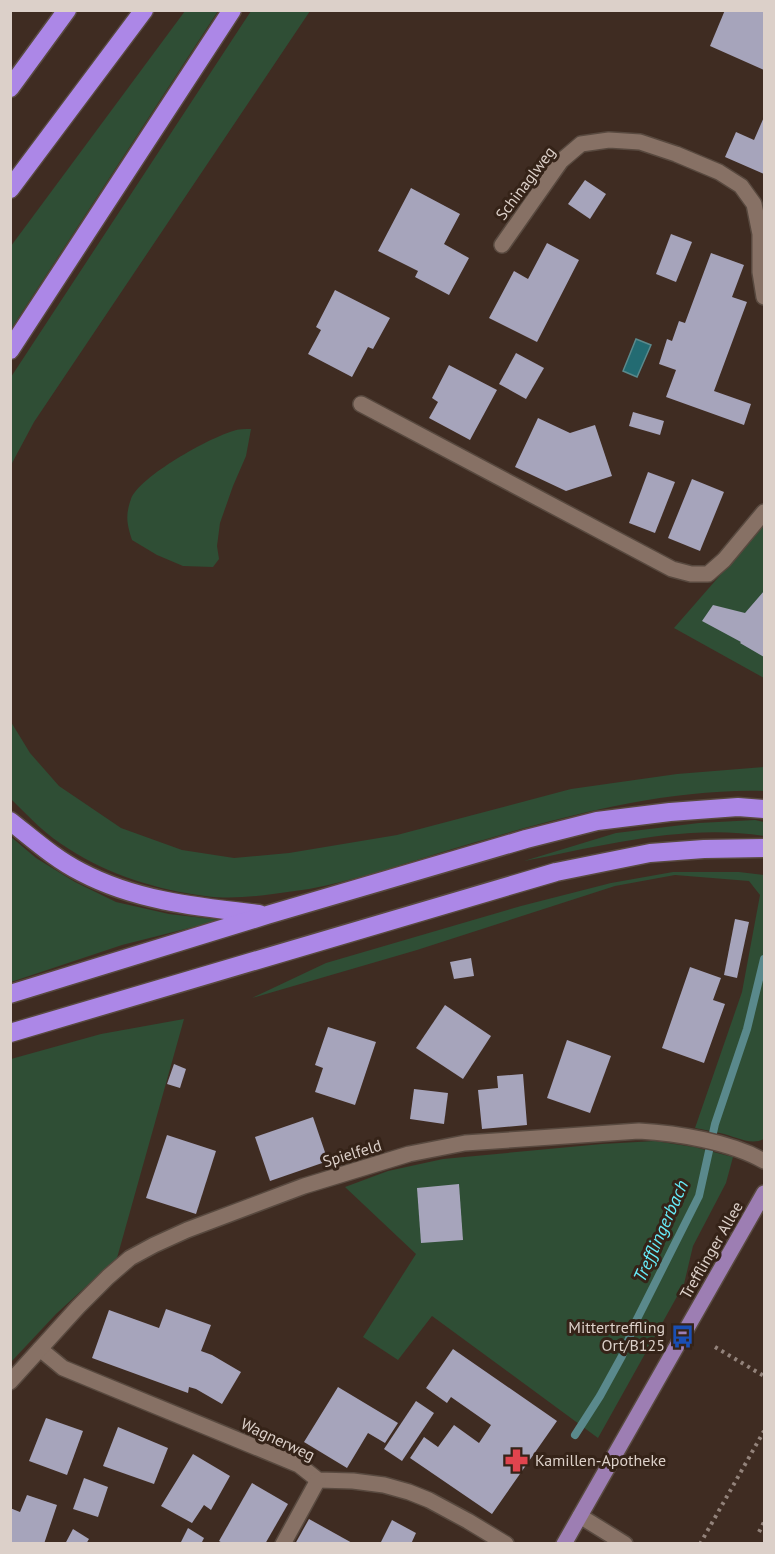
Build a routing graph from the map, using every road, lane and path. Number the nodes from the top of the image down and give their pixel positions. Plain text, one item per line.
1 (68, 10) edge
2 (144, 10) edge
3 (232, 10) edge
4 (10, 88) edge
5 (10, 189) edge
6 (502, 245) dead end
7 (765, 297) edge
8 (10, 350) edge
9 (361, 404) dead end
10 (765, 512) edge
11 (765, 809) edge
12 (10, 821) edge
13 (765, 848) edge
14 (722, 849) junction
15 (765, 860) edge
16 (267, 915) junction
17 (10, 994) edge
18 (10, 1034) edge
19 (765, 1161) edge
20 (765, 1193) edge
21 (715, 1347) dead end
22 (40, 1348) junction
23 (765, 1376) edge
24 (10, 1382) edge
25 (765, 1431) edge
26 (318, 1479) junction
27 (580, 1516) junction
28 (765, 1522) edge
29 (759, 1532) dead end
30 (283, 1544) edge
31 (506, 1544) edge
32 (564, 1544) edge
33 (625, 1544) edge
34 (700, 1544) edge

1 - 4 highway
2 - 5 highway
3 - 8 highway
6 - 7 street, Schinaglweg
9 - 10 street
11 - 16 highway
12 - 16 highway
13 - 14 highway
14 - 15 highway
14 - 18 highway
16 - 17 highway
19 - 22 street, Spielfeld
20 - 27 main road, Trefflinger Allee
21 - 23 path
22 - 24 street, Spielfeld
22 - 26 street, Wagnerweg
25 - 34 path
26 - 30 street
26 - 31 street, Wagnerweg
27 - 32 main road, Trefflinger Allee
27 - 33 street
28 - 29 path

